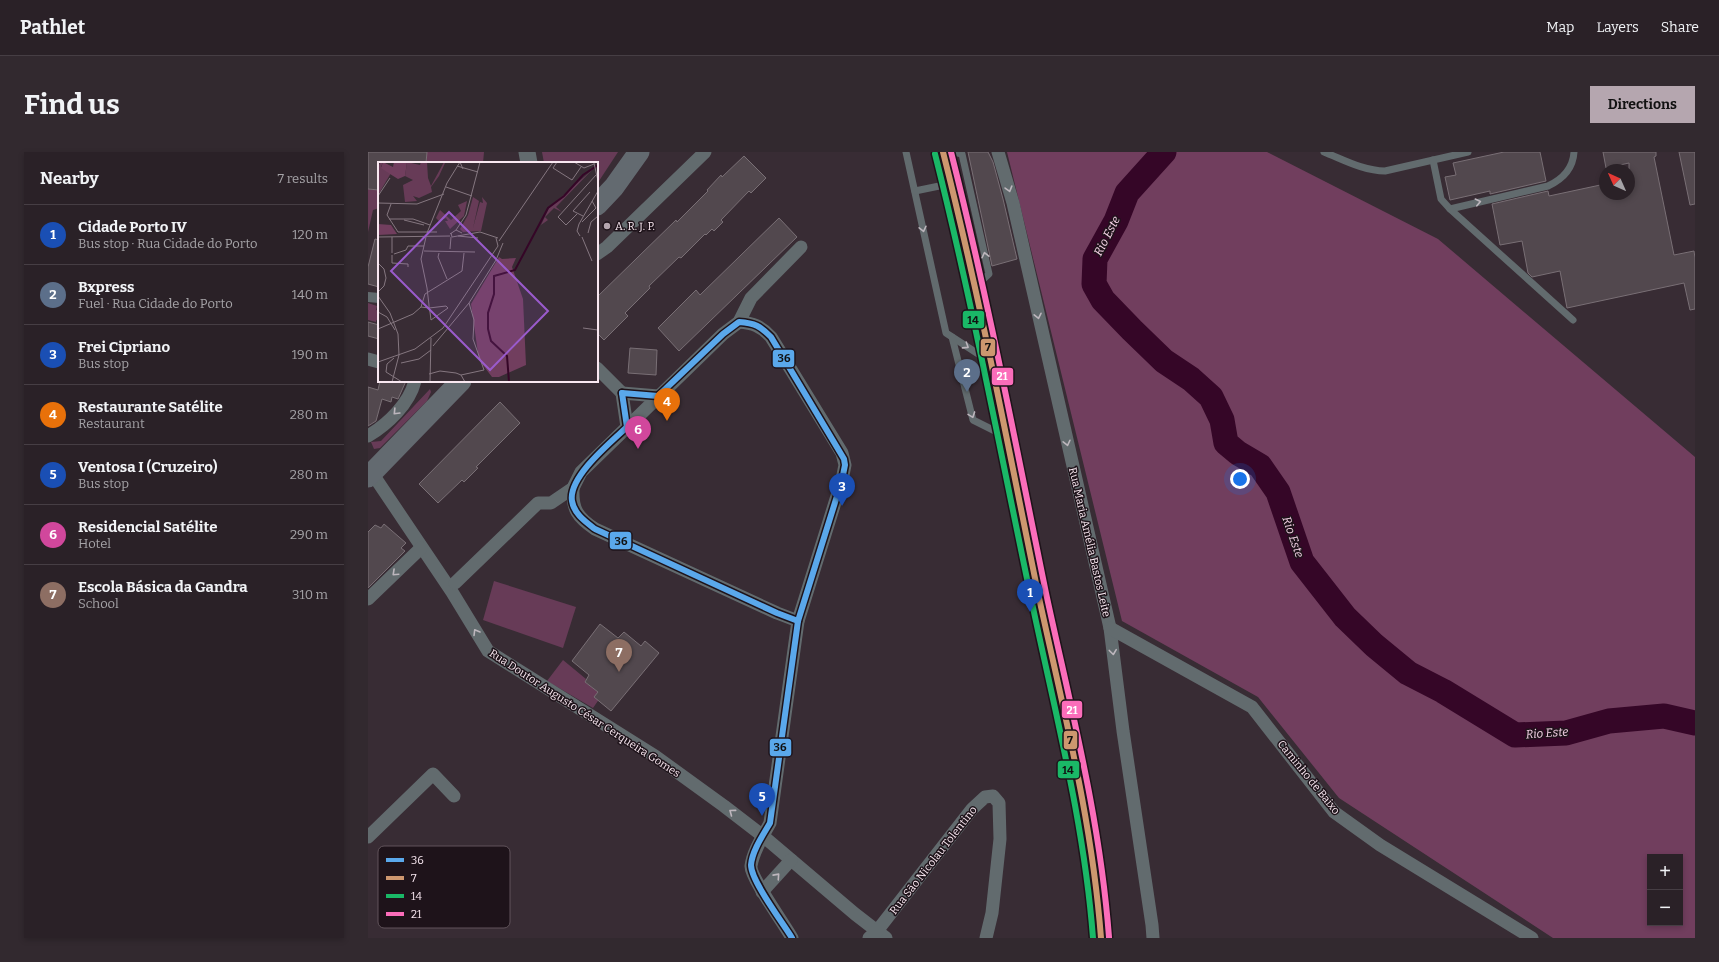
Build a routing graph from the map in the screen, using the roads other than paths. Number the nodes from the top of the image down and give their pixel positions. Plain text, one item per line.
1 (527, 152) edge
2 (639, 152) edge
3 (705, 152) edge
4 (906, 152) edge
5 (943, 152) edge
6 (954, 152) edge
7 (998, 152) edge
8 (1324, 152) edge
9 (1468, 152) edge
10 (1574, 152) edge
11 (1433, 160) junction
12 (529, 162) edge
13 (951, 183) junction
14 (915, 191) junction
15 (598, 204) edge
16 (1450, 208) junction
17 (801, 247) dead end
18 (598, 253) edge
19 (974, 288) junction
20 (368, 297) edge
21 (378, 298) edge
22 (1573, 320) dead end
23 (739, 322) junction
24 (952, 337) junction
25 (368, 359) edge
26 (378, 362) edge
27 (991, 362) junction
28 (598, 370) edge
29 (415, 382) edge
30 (461, 382) edge
31 (622, 393) junction
32 (658, 396) junction
33 (627, 427) junction
34 (368, 436) edge
35 (1007, 437) junction
36 (370, 475) edge
37 (573, 488) junction
38 (421, 548) junction
39 (455, 583) dead end
40 (368, 599) edge
41 (798, 621) junction
42 (1110, 628) junction
43 (454, 796) dead end
44 (763, 836) junction
45 (368, 837) edge
46 (791, 860) junction
47 (762, 892) junction
48 (878, 936) edge
49 (792, 938) edge
50 (986, 938) edge
51 (1101, 938) edge
52 (1152, 938) edge
53 (1532, 938) edge

1 - 12 street
2 - 15 main road
3 - 18 street
4 - 14 lane
5 - 13 main road
19 -> 6 lane
7 -> 42 street, Rua Maria Amélia Bastos Leite
8 - 11 lane
9 - 11 lane
16 -> 10 lane
11 - 16 lane
13 - 14 lane
13 - 19 main road
14 -> 24 lane
16 - 22 lane
17 - 23 street
19 - 27 main road
20 - 21 street
23 - 32 street
23 - 41 street
24 -> 27 lane
24 -> 35 lane
25 - 26 street
27 - 35 main road
28 - 31 street
29 -> 34 street
30 - 36 main road
31 - 32 street
31 - 33 street
32 - 33 street
33 - 37 street
35 - 51 main road
36 - 38 street, Rua Doutor Augusto César Cerqueira Gomes
37 - 39 street
37 - 41 street
38 -> 40 street
44 -> 38 street, Rua Doutor Augusto César Cerqueira Gomes
41 - 44 street
42 -> 52 street, Rua Maria Amélia Bastos Leite
42 - 53 street, Caminho de Baixo
43 - 45 street
44 - 46 street, Rua Doutor Augusto César Cerqueira Gomes
44 - 47 street
47 -> 46 street
46 - 48 street, Rua Doutor Augusto César Cerqueira Gomes
47 - 49 street
48 - 50 street, Rua São Nicolau Tolentino

